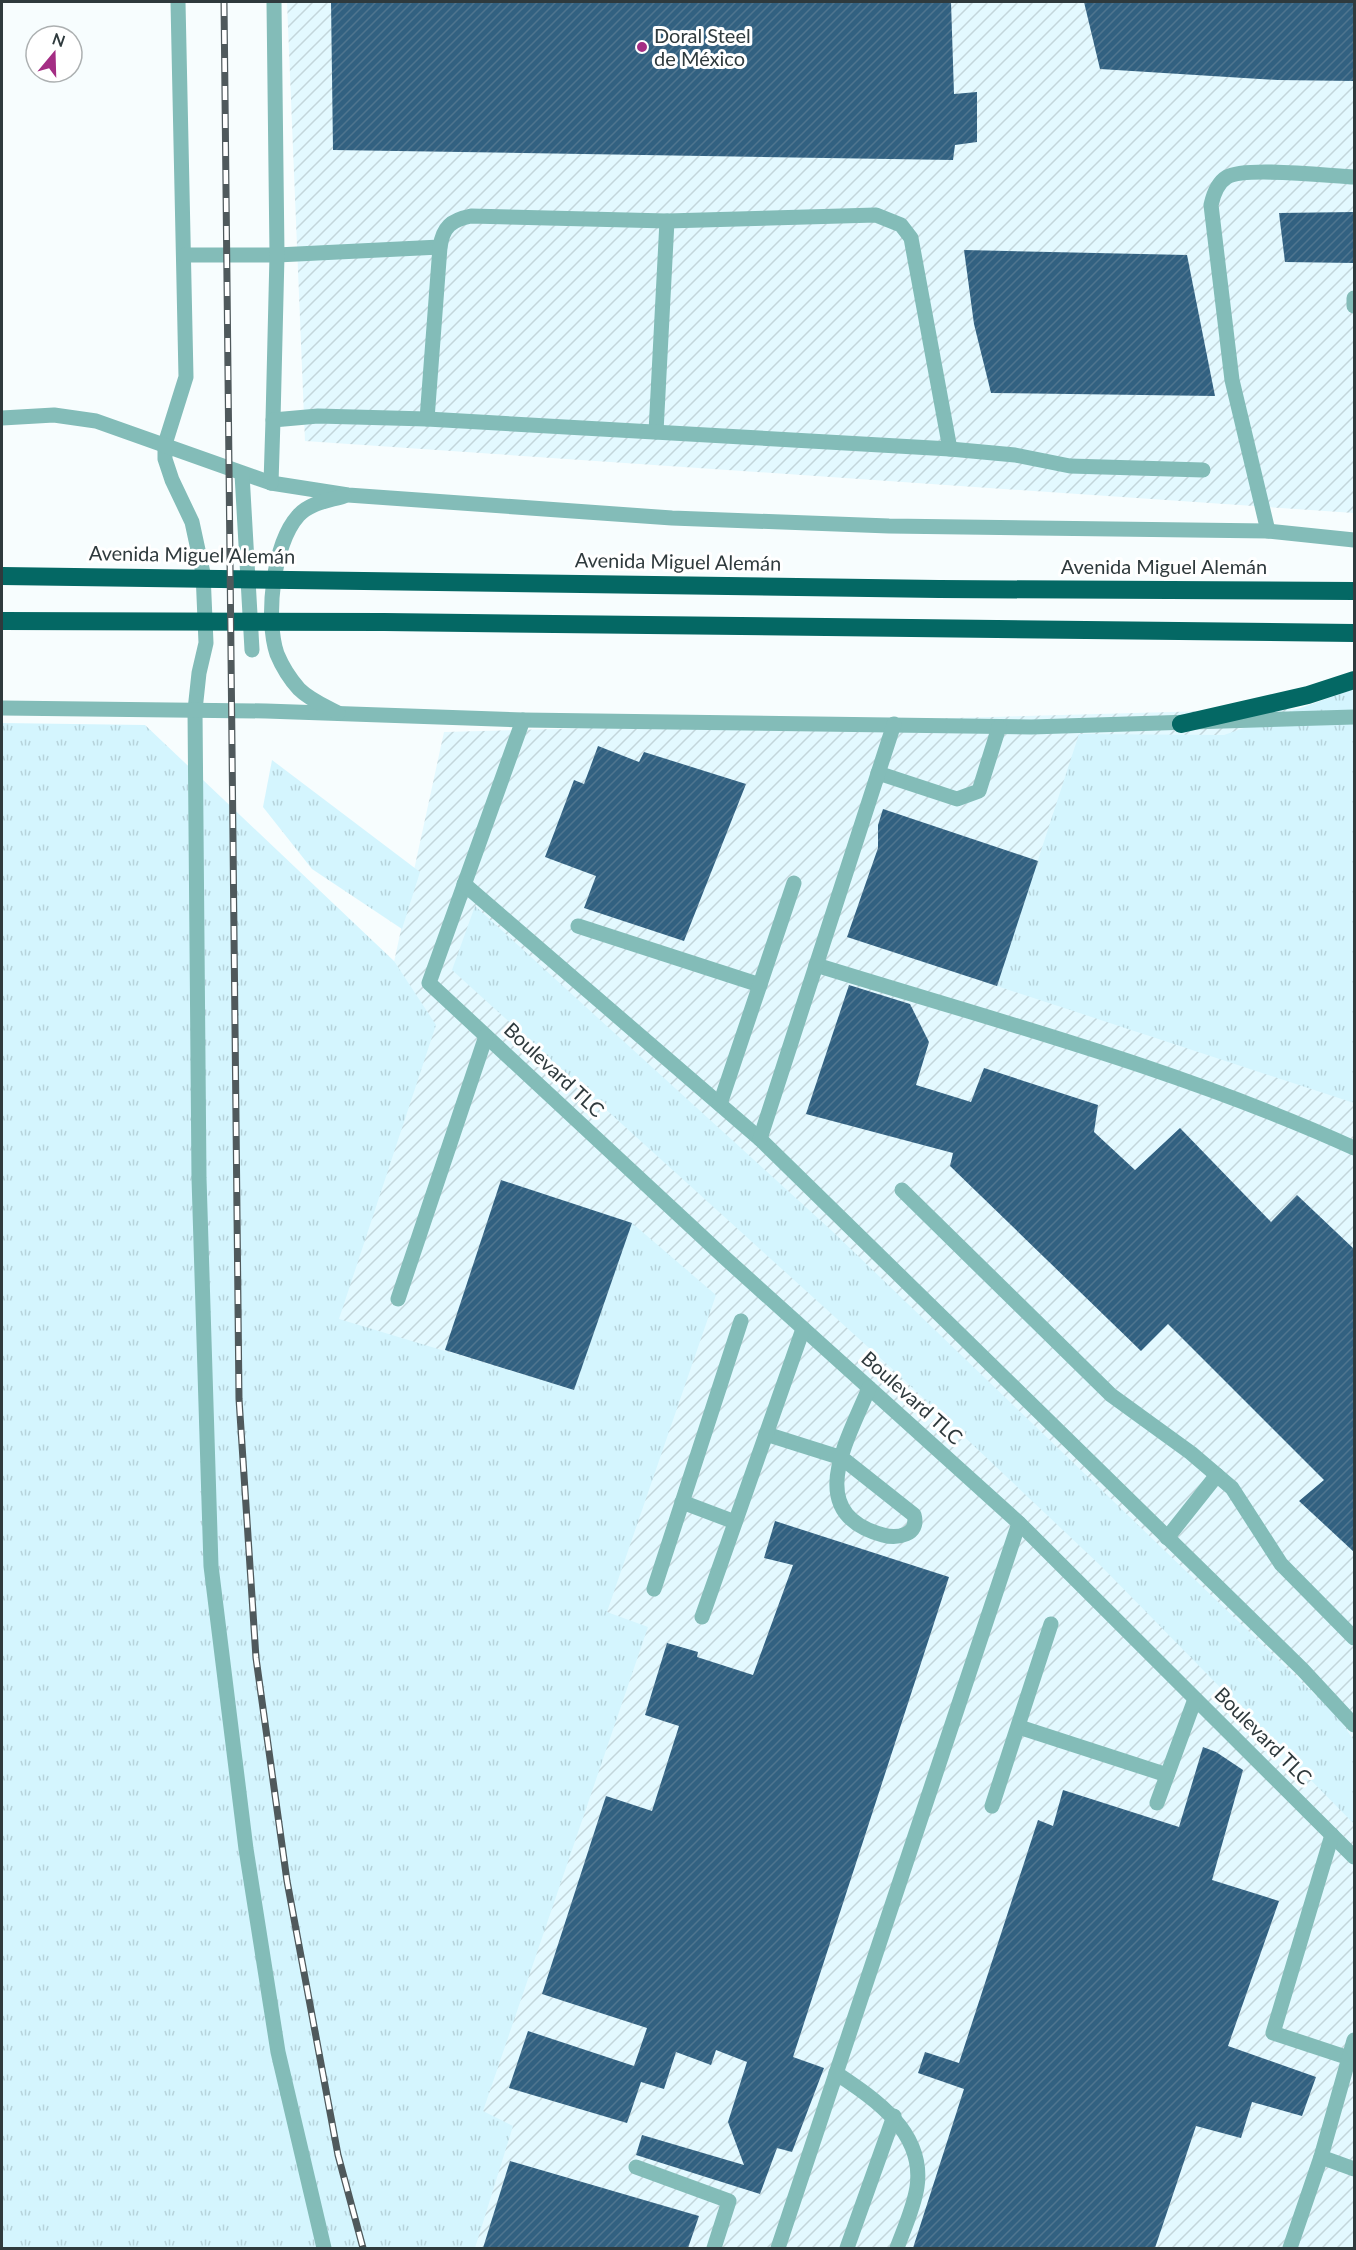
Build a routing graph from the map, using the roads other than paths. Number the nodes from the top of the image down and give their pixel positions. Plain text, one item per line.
1 (178, 2) edge
2 (274, 2) edge
3 (1354, 177) edge
4 (667, 221) junction
5 (440, 247) junction
6 (185, 255) junction
7 (277, 255) junction
8 (1354, 298) edge
9 (1354, 306) edge
10 (2, 418) edge
11 (427, 419) junction
12 (273, 420) junction
13 (656, 432) junction
14 (165, 444) junction
15 (950, 449) junction
16 (1203, 470) dead end
17 (243, 474) junction
18 (271, 483) junction
19 (348, 495) junction
20 (1268, 531) junction
21 (1354, 540) edge
22 (2, 576) edge
23 (1354, 591) edge
24 (2, 621) edge
25 (1354, 633) edge
26 (252, 650) dead end
27 (1354, 680) edge
28 (2, 708) edge
29 (195, 710) junction
30 (344, 716) junction
31 (1354, 717) edge
32 (523, 720) junction
33 (894, 724) junction
34 (1181, 724) junction
35 (999, 727) junction
36 (878, 773) junction
37 (794, 883) dead end
38 (464, 884) junction
39 (578, 926) dead end
40 (816, 965) junction
41 (760, 984) junction
42 (486, 1036) junction
43 (720, 1104) junction
44 (760, 1139) junction
45 (1354, 1148) edge
46 (902, 1190) dead end
47 (398, 1299) dead end
48 (741, 1321) dead end
49 (803, 1329) junction
50 (869, 1388) junction
51 (766, 1434) junction
52 (842, 1458) junction
53 (1217, 1475) junction
54 (682, 1502) junction
55 (735, 1522) junction
56 (1019, 1523) junction
57 (1167, 1538) junction
58 (654, 1588) dead end
59 (702, 1617) dead end
60 (1051, 1624) dead end
61 (1354, 1638) edge
62 (1195, 1699) junction
63 (1354, 1725) edge
64 (1019, 1726) junction
65 (1167, 1776) junction
66 (1157, 1803) dead end
67 (992, 1806) dead end
68 (1332, 1835) junction
69 (1354, 1857) edge
70 (1354, 2040) edge
71 (1349, 2058) junction
72 (836, 2073) junction
73 (894, 2115) junction
74 (1321, 2157) junction
75 (636, 2167) dead end
76 (1354, 2169) edge
77 (324, 2248) edge
78 (714, 2248) edge
79 (778, 2248) edge
80 (847, 2248) edge
81 (897, 2248) edge
82 (1290, 2248) edge

1 - 6 street
2 - 7 street
3 - 20 street
4 - 5 street
4 - 13 street
4 - 15 street
5 - 7 street
5 - 11 street
6 - 7 street
6 - 14 street
7 - 12 street
8 - 9 street
10 - 14 street
11 - 12 street
11 - 13 street
12 - 18 street
13 - 15 street
14 - 17 street
14 - 29 street
15 - 16 street
17 - 18 street
17 - 26 street
18 - 19 street
19 - 20 street
19 - 30 street
20 - 21 street
22 - 23 highway, Avenida Miguel Alemán
24 - 25 highway
27 - 34 highway
28 - 29 street
29 - 30 street
29 - 77 street
30 - 32 street
31 - 34 street
32 - 33 street
32 - 38 street
33 - 35 street
33 - 36 street
34 - 35 street
35 - 36 street
36 - 40 street
37 - 41 street
38 - 42 street, Boulevard TLC
38 - 43 street
39 - 41 street
40 - 44 street
40 - 45 street
41 - 43 street
42 - 47 street
42 - 49 street, Boulevard TLC
43 - 44 street
44 - 57 street
46 - 53 street
48 - 54 street
49 - 50 street, Boulevard TLC
49 - 51 street
50 - 52 street
50 - 56 street, Boulevard TLC
51 - 52 street
51 - 55 street
52 - 52 street
53 - 57 street
53 - 61 street
54 - 55 street
54 - 58 street
55 - 59 street
56 - 62 street, Boulevard TLC
56 - 72 street
57 - 63 street
60 - 64 street
62 - 65 street
62 - 68 street, Boulevard TLC
64 - 65 street
64 - 67 street
65 - 66 street
68 - 69 street, Boulevard TLC
68 - 71 street
70 - 71 street
71 - 74 street
72 - 73 street
72 - 79 street
73 - 80 street
73 - 81 street
74 - 76 street
74 - 82 street
75 - 78 street

